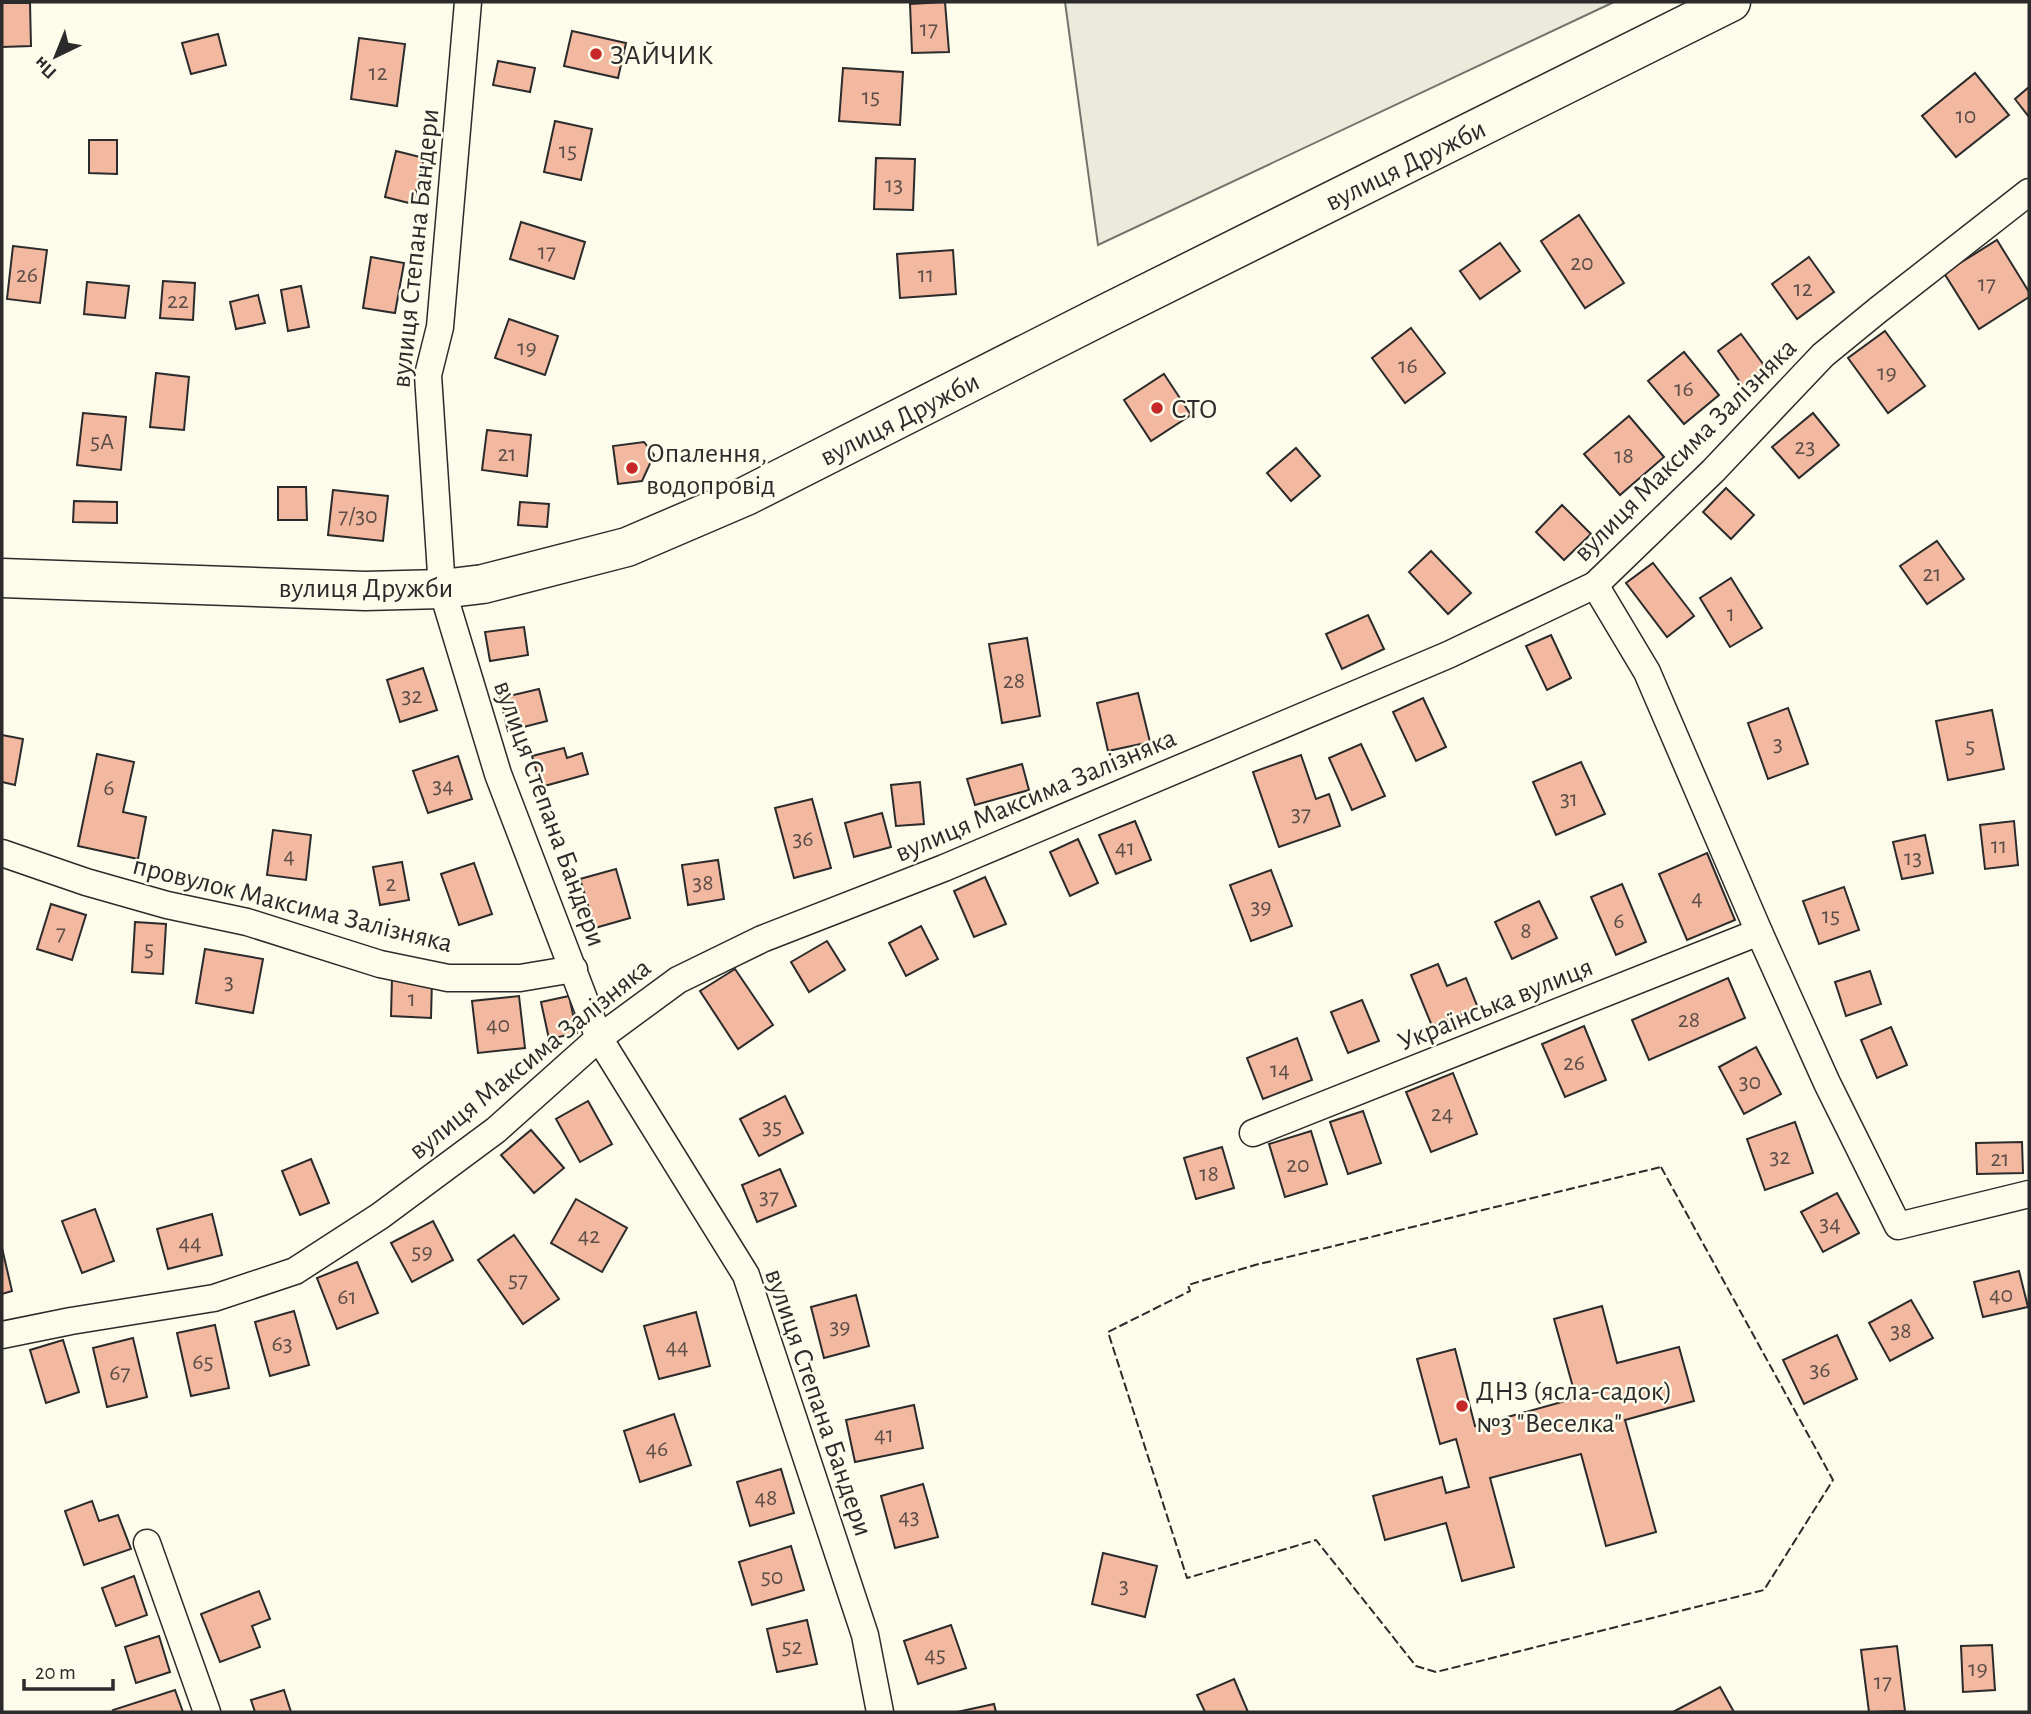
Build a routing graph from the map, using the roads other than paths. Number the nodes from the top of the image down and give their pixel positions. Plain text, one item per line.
1 (468, 2) edge
2 (1731, 2) edge
3 (2029, 192) edge
4 (2, 578) edge
5 (1595, 585) junction
6 (442, 589) junction
7 (2, 853) edge
8 (1759, 932) junction
9 (574, 969) junction
10 (599, 1038) junction
11 (1253, 1133) dead end
12 (2029, 1195) edge
13 (2, 1335) edge
14 (147, 1543) dead end
15 (207, 1712) edge
16 (880, 1712) edge

1 - 6 street, вулиця Степана Бандери
2 - 6 main road, вулиця Дружби
3 - 5 street, вулиця Максима Залізняка
4 - 6 main road, вулиця Дружби
5 - 8 street
5 - 10 street, вулиця Максима Залізняка
6 - 9 street, вулиця Степана Бандери
7 - 9 street, провулок Максима Залізняка
8 - 11 street, Українська вулиця
8 - 12 street
9 - 10 street, вулиця Степана Бандери
10 - 13 street, вулиця Максима Залізняка
10 - 16 street, вулиця Степана Бандери
14 - 15 street

